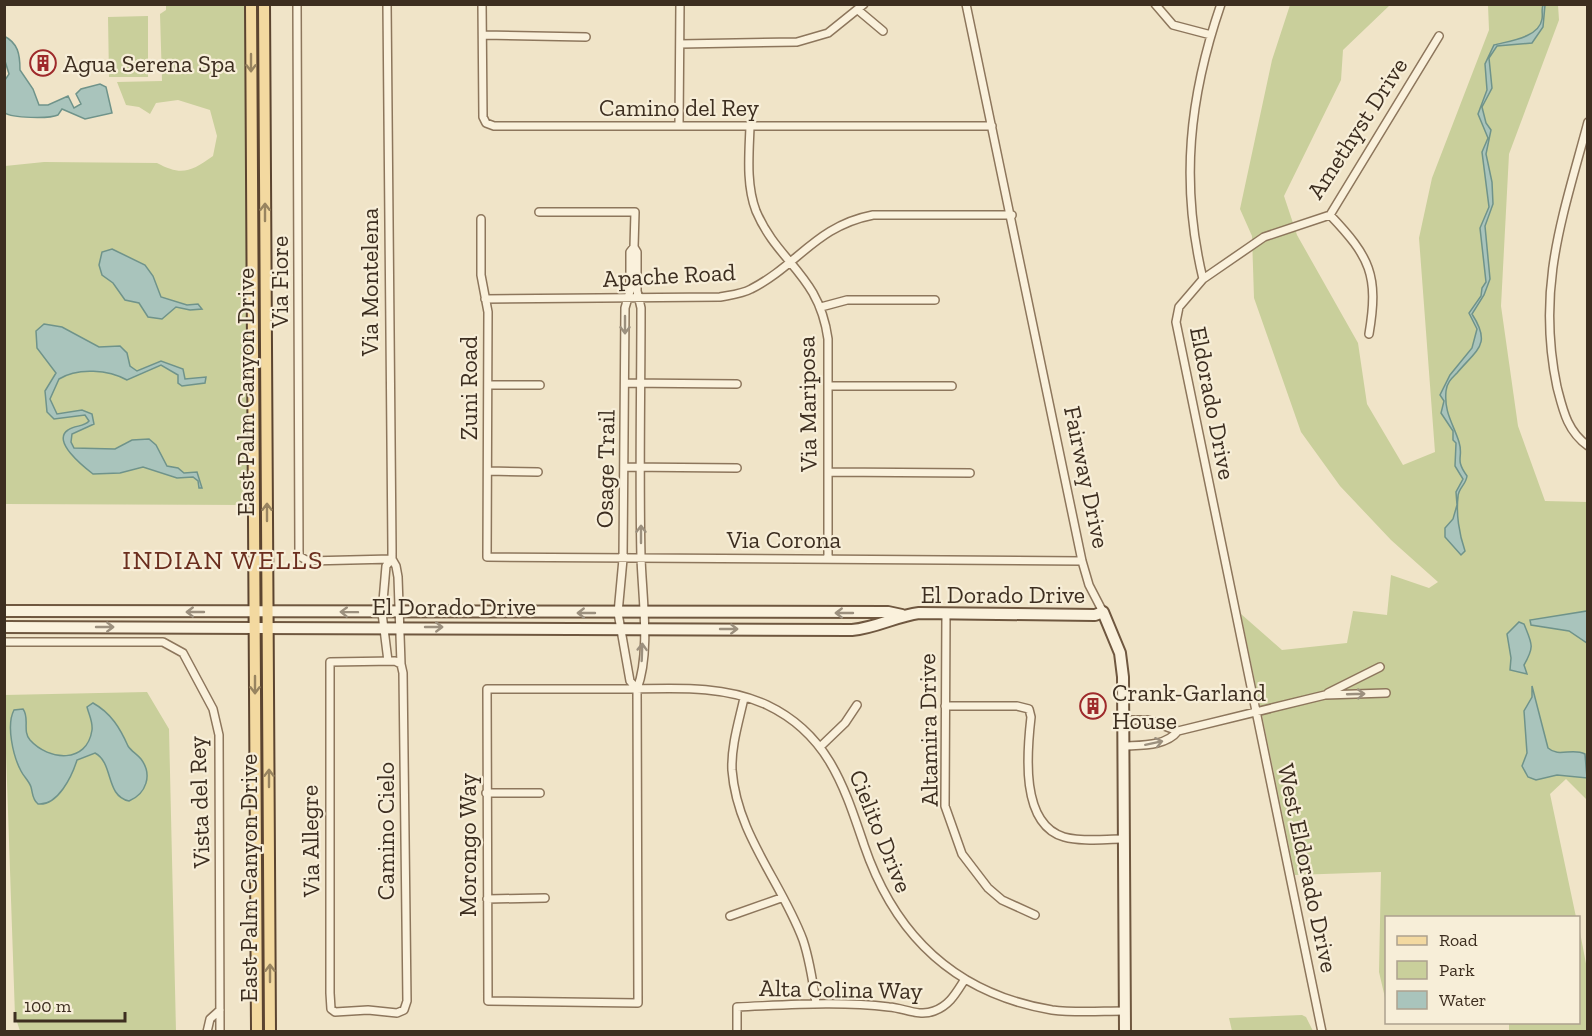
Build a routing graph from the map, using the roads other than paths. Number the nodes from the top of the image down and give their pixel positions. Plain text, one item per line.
1 (251, 4) edge
2 (264, 4) edge
3 (297, 4) edge
4 (387, 4) edge
5 (482, 4) edge
6 (680, 4) edge
7 (966, 4) edge
8 (1155, 4) edge
9 (1221, 4) edge
10 (861, 7) edge
11 (883, 31) dead end
12 (483, 35) junction
13 (1211, 35) junction
14 (1439, 36) dead end
15 (586, 37) dead end
16 (680, 44) junction
17 (1587, 122) edge
18 (679, 126) junction
19 (992, 126) junction
20 (750, 127) junction
21 (539, 212) dead end
22 (1012, 215) junction
23 (1330, 215) junction
24 (481, 219) dead end
25 (634, 248) junction
26 (790, 261) junction
27 (1203, 279) junction
28 (639, 298) junction
29 (485, 299) junction
30 (628, 299) junction
31 (934, 300) dead end
32 (821, 306) junction
33 (1369, 334) dead end
34 (625, 383) junction
35 (641, 383) junction
36 (737, 384) dead end
37 (488, 385) junction
38 (540, 385) dead end
39 (828, 386) junction
40 (952, 386) dead end
41 (1587, 446) edge
42 (624, 467) junction
43 (641, 467) junction
44 (737, 468) dead end
45 (488, 471) junction
46 (538, 472) dead end
47 (828, 472) junction
48 (970, 473) dead end
49 (487, 557) joint
50 (828, 558) junction
51 (392, 559) junction
52 (623, 559) junction
53 (641, 559) junction
54 (1082, 561) junction
55 (398, 582) junction
56 (384, 583) junction
57 (4, 611) edge
58 (75, 612) junction
59 (128, 612) junction
60 (254, 612) junction
61 (1103, 612) junction
62 (267, 613) junction
63 (382, 613) junction
64 (401, 613) junction
65 (618, 613) junction
66 (646, 613) junction
67 (946, 614) junction
68 (902, 615) junction
69 (4, 627) edge
70 (75, 627) junction
71 (128, 627) junction
72 (254, 627) junction
73 (268, 627) junction
74 (382, 627) junction
75 (401, 627) junction
76 (620, 628) junction
77 (645, 628) junction
78 (4, 642) edge
79 (402, 650) junction
80 (387, 651) junction
81 (388, 661) junction
82 (401, 664) junction
83 (1380, 667) dead end
84 (487, 689) joint
85 (637, 689) junction
86 (1386, 693) dead end
87 (1325, 694) junction
88 (744, 698) junction
89 (857, 705) dead end
90 (945, 706) junction
91 (1255, 712) junction
92 (1125, 720) junction
93 (1178, 731) junction
94 (1125, 746) junction
95 (820, 747) junction
96 (486, 793) junction
97 (540, 793) dead end
98 (1123, 839) junction
99 (545, 898) dead end
100 (782, 898) junction
101 (487, 899) junction
102 (1035, 915) dead end
103 (730, 916) dead end
104 (965, 980) junction
105 (488, 1001) joint
106 (816, 1003) junction
107 (220, 1010) junction
108 (1125, 1011) junction
109 (341, 1012) joint
110 (207, 1032) edge
111 (220, 1032) edge
112 (257, 1032) edge
113 (270, 1032) edge
114 (737, 1032) edge
115 (1125, 1032) edge
116 (1322, 1032) edge

1 -> 60 main road, East Palm Canyon Drive
62 -> 2 main road, East Palm Canyon Drive
3 - 51 street, Via Fiore
4 - 51 street, Via Montelena
5 - 12 street, Camino del Rey
6 - 16 street
7 - 19 street, Fairway Drive
8 - 13 street
9 - 13 street
10 - 11 street
10 - 16 street
12 - 15 street
12 - 18 street, Camino del Rey
13 - 27 street
14 - 23 street, Amethyst Drive
16 - 18 street
17 - 41 street
18 - 20 street, Camino del Rey
19 - 20 street, Camino del Rey
19 - 22 street, Fairway Drive
20 - 26 street, Via Mariposa
21 - 25 street, Osage Trail
22 - 26 street, Apache Road
22 - 54 street, Fairway Drive
23 - 27 street, Amethyst Drive
23 - 33 street
24 - 29 street, Zuni Road
25 - 28 street, Osage Trail
25 - 30 street, Osage Trail
26 - 28 street, Apache Road
26 - 32 street, Via Mariposa
27 - 91 street, Eldorado Drive
28 - 30 street, Apache Road
28 - 35 street, Osage Trail
29 - 30 street, Apache Road
29 - 37 street, Zuni Road
30 -> 34 street, Osage Trail
31 - 32 street
32 - 39 street, Via Mariposa
34 - 35 street
34 - 42 street, Osage Trail
35 - 36 street
35 - 43 street, Osage Trail
37 - 38 street
37 - 45 street, Zuni Road
39 - 40 street
39 - 47 street, Via Mariposa
42 - 43 street
42 - 52 street, Osage Trail
43 - 44 street
53 -> 43 street, Osage Trail
45 - 46 street
45 - 49 street, Zuni Road
47 - 48 street
47 - 50 street, Via Mariposa
49 - 52 street, Via Corona
50 - 53 street, Via Corona
50 - 54 street, Via Corona
51 - 55 street, Via Montelena
51 - 56 street, Via Montelena
52 - 53 street, Via Corona
52 - 65 street, Osage Trail
53 - 66 street, Osage Trail
54 - 61 street, Fairway Drive
55 - 56 street
55 - 64 street, Via Montelena
56 - 63 street, Via Montelena
57 - 58 street, El Dorado Drive
58 - 59 street, El Dorado Drive
58 - 70 street
60 -> 59 street, El Dorado Drive
59 - 71 street
60 - 62 street, El Dorado Drive
60 - 72 main road, East Palm Canyon Drive
61 - 67 street, El Dorado Drive
61 - 92 street, Fairway Drive
63 -> 62 street, El Dorado Drive
62 - 73 main road, East Palm Canyon Drive
63 - 64 street, El Dorado Drive
63 - 74 street, Via Montelena
65 -> 64 street, El Dorado Drive
64 - 75 street, Via Montelena
65 - 66 street, El Dorado Drive
65 - 76 street, Osage Trail
68 -> 66 street, El Dorado Drive
66 - 77 street, Osage Trail
67 - 68 street, El Dorado Drive
67 - 90 street, Altamira Drive
77 -> 68 street, El Dorado Drive
69 - 70 street, El Dorado Drive
70 -> 71 street, El Dorado Drive
71 - 72 street, El Dorado Drive
72 - 73 street, El Dorado Drive
72 -> 112 main road, East Palm Canyon Drive
73 - 74 street, El Dorado Drive
113 -> 73 main road, East Palm Canyon Drive
74 - 75 street, El Dorado Drive
74 - 80 street, Via Montelena
75 -> 76 street, El Dorado Drive
75 - 79 street, Via Montelena
76 - 77 street, El Dorado Drive
76 - 85 street, Osage Trail
85 -> 77 street, Osage Trail
78 - 107 street, Vista del Rey
79 - 80 street
79 - 82 street, Camino Cielo
80 - 81 street, Via Montelena
81 - 82 street
81 - 109 street, Via Allegre
82 - 109 street, Camino Cielo
83 - 87 street
84 - 85 street, Cielito Drive
84 - 96 street, Morongo Way
85 - 88 street, Cielito Drive
85 - 105 street, Osage Trail
87 -> 86 street
87 - 91 street
88 - 95 street, Cielito Drive
88 - 100 street
89 - 95 street
90 - 98 street
90 - 102 street, Altamira Drive
91 - 93 street
91 - 116 street, West Eldorado Drive
92 - 93 street
92 - 94 street, Fairway Drive
94 -> 93 street
94 - 98 street, Fairway Drive
95 - 104 street, Cielito Drive
96 - 97 street
96 - 101 street, Morongo Way
98 - 108 street, Fairway Drive
99 - 101 street
100 - 103 street
100 - 106 street
101 - 105 street, Morongo Way
104 - 106 street, Alta Colina Way
104 - 108 street, Cielito Drive
106 - 114 street, Alta Colina Way
107 - 110 street
107 - 111 street, Vista del Rey
108 - 115 street, Fairway Drive

